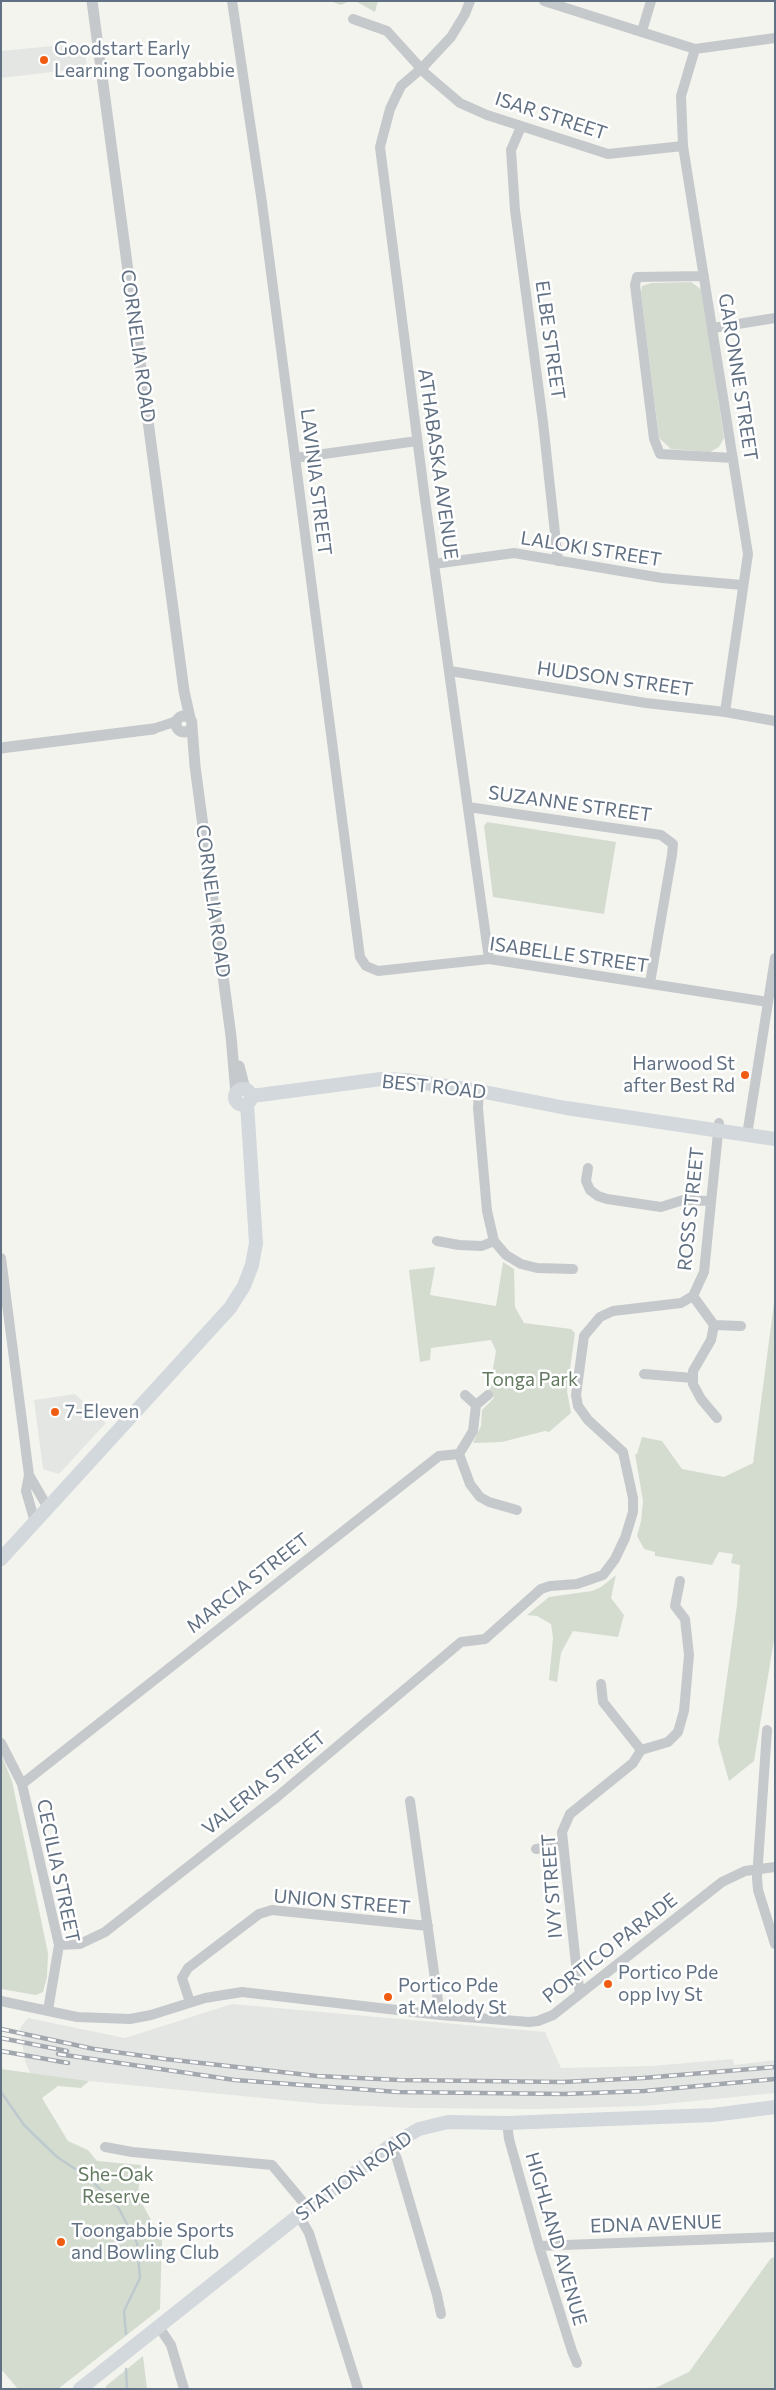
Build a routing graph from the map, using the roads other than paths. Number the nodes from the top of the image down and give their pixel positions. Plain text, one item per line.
1 (92, 1) edge
2 (232, 1) edge
3 (470, 1) edge
4 (544, 1) edge
5 (651, 1) edge
6 (354, 19) dead end
7 (642, 32) junction
8 (775, 38) edge
9 (695, 49) junction
10 (422, 68) junction
11 (521, 127) junction
12 (684, 146) junction
13 (704, 276) junction
14 (775, 318) edge
15 (712, 328) junction
16 (418, 441) junction
17 (295, 458) junction
18 (733, 458) junction
19 (558, 560) junction
20 (434, 564) junction
21 (742, 585) junction
22 (450, 671) junction
23 (725, 712) junction
24 (775, 721) edge
25 (183, 724) junction
26 (153, 729) joint
27 (1, 748) edge
28 (468, 807) junction
29 (775, 958) edge
30 (489, 960) junction
31 (366, 966) joint
32 (650, 983) junction
33 (768, 1002) junction
34 (479, 1091) junction
35 (243, 1097) junction
36 (718, 1127) junction
37 (748, 1131) junction
38 (775, 1131) edge
39 (775, 1139) edge
40 (588, 1168) dead end
41 (710, 1201) junction
42 (437, 1241) dead end
43 (494, 1241) junction
44 (1, 1258) edge
45 (573, 1269) dead end
46 (693, 1296) junction
47 (714, 1325) junction
48 (741, 1326) dead end
49 (644, 1374) dead end
50 (693, 1378) junction
51 (465, 1395) dead end
52 (488, 1395) dead end
53 (476, 1405) junction
54 (717, 1418) dead end
55 (458, 1454) junction
56 (29, 1475) junction
57 (48, 1508) junction
58 (517, 1510) dead end
59 (35, 1522) junction
60 (1, 1558) edge
61 (680, 1581) dead end
62 (601, 1684) dead end
63 (767, 1730) dead end
64 (1, 1743) edge
65 (641, 1750) junction
66 (22, 1784) junction
67 (410, 1801) dead end
68 (563, 1845) junction
69 (536, 1848) dead end
70 (775, 1867) edge
71 (757, 1868) junction
72 (428, 1926) junction
73 (775, 1944) edge
74 (59, 1945) junction
75 (580, 1993) junction
76 (2, 2001) edge
77 (190, 2002) junction
78 (48, 2010) junction
79 (440, 2015) junction
80 (775, 2107) edge
81 (507, 2123) junction
82 (391, 2145) junction
83 (105, 2146) dead end
84 (304, 2212) junction
85 (775, 2238) edge
86 (539, 2246) junction
87 (441, 2314) dead end
88 (159, 2327) junction
89 (577, 2363) dead end
90 (80, 2389) edge
91 (184, 2389) edge
92 (358, 2389) edge

1 - 25 street, CORNELIA ROAD
2 - 17 street, LAVINIA STREET
3 - 10 street, ATHABASKA AVENUE
4 - 7 street
5 - 7 street
6 - 10 street, ISAR STREET
7 - 9 street
8 - 9 street
9 - 12 street, GARONNE STREET
10 - 11 street, ISAR STREET
10 - 16 street, ATHABASKA AVENUE
11 - 12 street, ISAR STREET
11 - 19 street, ELBE STREET
12 - 13 street, GARONNE STREET
13 - 15 street, GARONNE STREET
13 - 18 street
14 - 15 street
15 - 18 street, GARONNE STREET
16 - 17 street
16 - 20 street, ATHABASKA AVENUE
17 - 31 street, LAVINIA STREET
18 - 21 street, GARONNE STREET
19 - 20 street, LALOKI STREET
19 - 21 street, LALOKI STREET
20 - 22 street, ATHABASKA AVENUE
21 - 23 street, GARONNE STREET
22 - 23 street, HUDSON STREET
22 - 28 street, ATHABASKA AVENUE
23 - 24 street, HUDSON STREET
25 - 26 street
25 - 35 street, CORNELIA ROAD
26 - 27 street
28 - 30 street, ATHABASKA AVENUE
28 - 32 street, SUZANNE STREET
29 - 33 street
30 - 31 street, ISABELLE STREET
30 - 32 street, ISABELLE STREET
32 - 33 street, ISABELLE STREET
33 - 37 street
34 - 35 main road, BEST ROAD
34 - 36 main road, BEST ROAD
34 - 43 street
35 - 57 main road, CORNELIA ROAD
36 - 37 main road, BEST ROAD
36 - 41 street, ROSS STREET
37 - 38 main road, BEST ROAD
37 - 39 main road, BEST ROAD
40 - 41 street
41 - 46 street, ROSS STREET
42 - 43 street
43 - 45 street
44 - 56 street
46 - 47 street
46 - 74 street, VALERIA STREET
47 - 48 street
47 - 50 street
49 - 50 street
50 - 54 street
51 - 53 street
52 - 53 street
53 - 55 street
55 - 58 street
55 - 66 street, MARCIA STREET
56 - 57 street
56 - 59 street
57 - 59 main road, CORNELIA ROAD
59 - 60 main road, CORNELIA ROAD
61 - 65 street
62 - 65 street
63 - 71 street
64 - 66 street, CECILIA STREET
65 - 68 street, IVY STREET
66 - 74 street, CECILIA STREET
67 - 72 street
68 - 69 street
68 - 75 street, IVY STREET
70 - 71 street, PORTICO PARADE
71 - 73 street
71 - 75 street, PORTICO PARADE
72 - 77 street, UNION STREET
72 - 79 street
74 - 78 street, CECILIA STREET
75 - 79 street, PORTICO PARADE
76 - 78 street, PORTICO PARADE
77 - 78 street, PORTICO PARADE
77 - 79 street, PORTICO PARADE
80 - 81 main road, STATION ROAD
81 - 82 main road, STATION ROAD
81 - 86 street, HIGHLAND AVENUE
82 - 84 main road, STATION ROAD
82 - 87 street
83 - 84 street
84 - 88 main road, STATION ROAD
84 - 92 street
85 - 86 street, EDNA AVENUE
86 - 89 street, HIGHLAND AVENUE
88 - 90 main road, STATION ROAD
88 - 91 street

